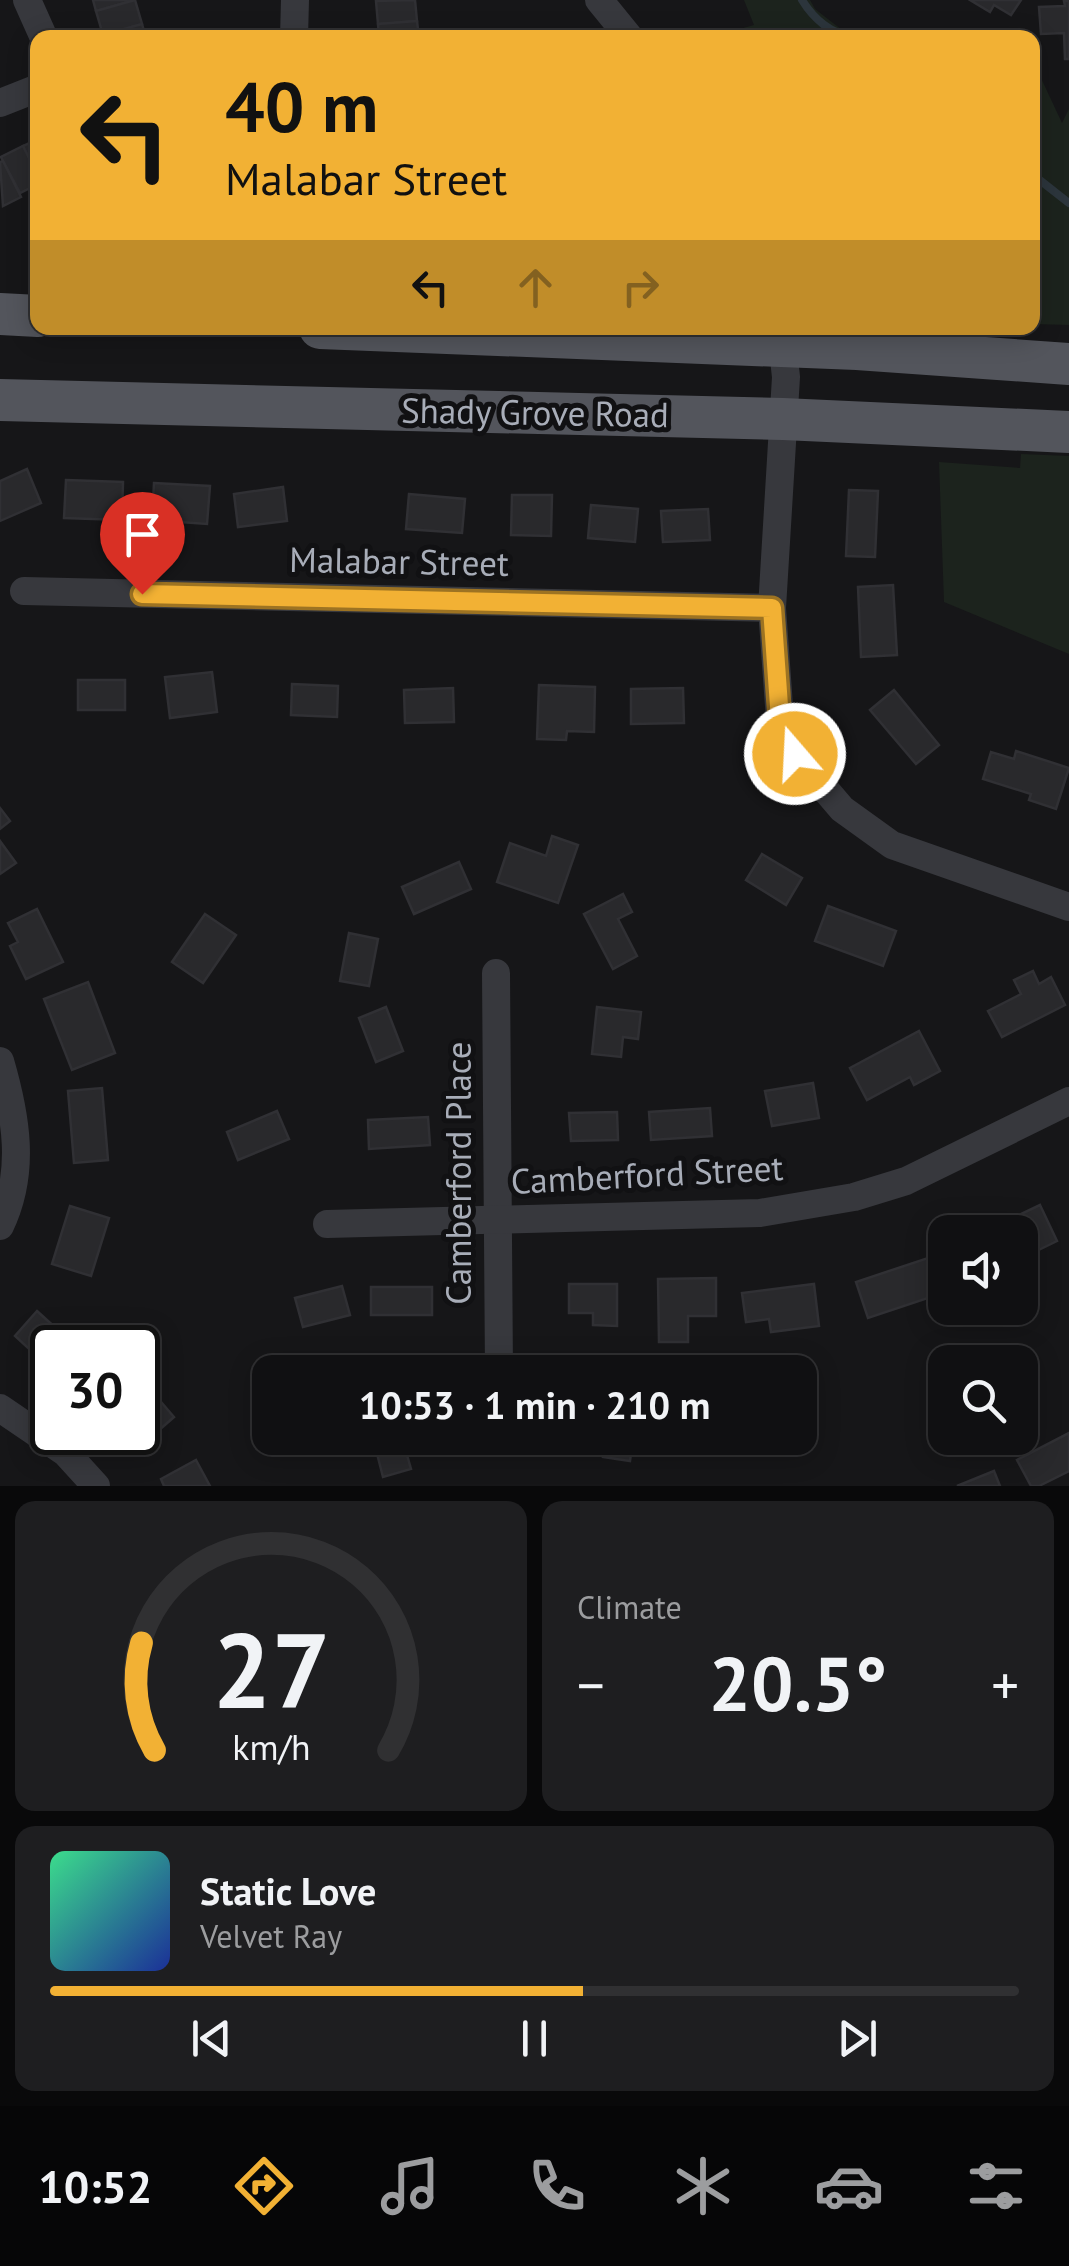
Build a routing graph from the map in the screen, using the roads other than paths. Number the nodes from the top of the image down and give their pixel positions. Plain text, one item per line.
1 (27, 0) edge
2 (295, 0) edge
3 (598, 0) edge
4 (40, 30) edge
5 (294, 30) edge
6 (623, 30) edge
7 (30, 91) edge
8 (0, 103) edge
9 (0, 314) edge
10 (30, 316) edge
11 (643, 335) edge
12 (782, 338) edge
13 (1069, 364) edge
14 (0, 400) edge
15 (783, 418) junction
16 (1069, 432) edge
17 (24, 591) dead end
18 (772, 608) junction
19 (1069, 907) edge
20 (496, 973) dead end
21 (0, 1061) edge
22 (1069, 1101) edge
23 (496, 1220) junction
24 (327, 1224) dead end
25 (0, 1226) edge
26 (499, 1355) edge
27 (0, 1408) edge
28 (96, 1486) edge

1 - 4 street
2 - 5 street
3 - 6 street
7 - 8 street
9 - 10 main road
11 - 12 main road, Shady Grove Road
12 - 13 main road, Shady Grove Road
12 - 15 street
14 - 15 main road, Shady Grove Road
15 - 16 main road, Shady Grove Road
15 - 18 street
17 - 18 street, Malabar Street
18 - 19 street
20 - 23 street, Camberford Place
21 - 25 street
22 - 23 street, Camberford Street
23 - 24 street, Camberford Street
23 - 26 street, Camberford Place
27 - 28 street

